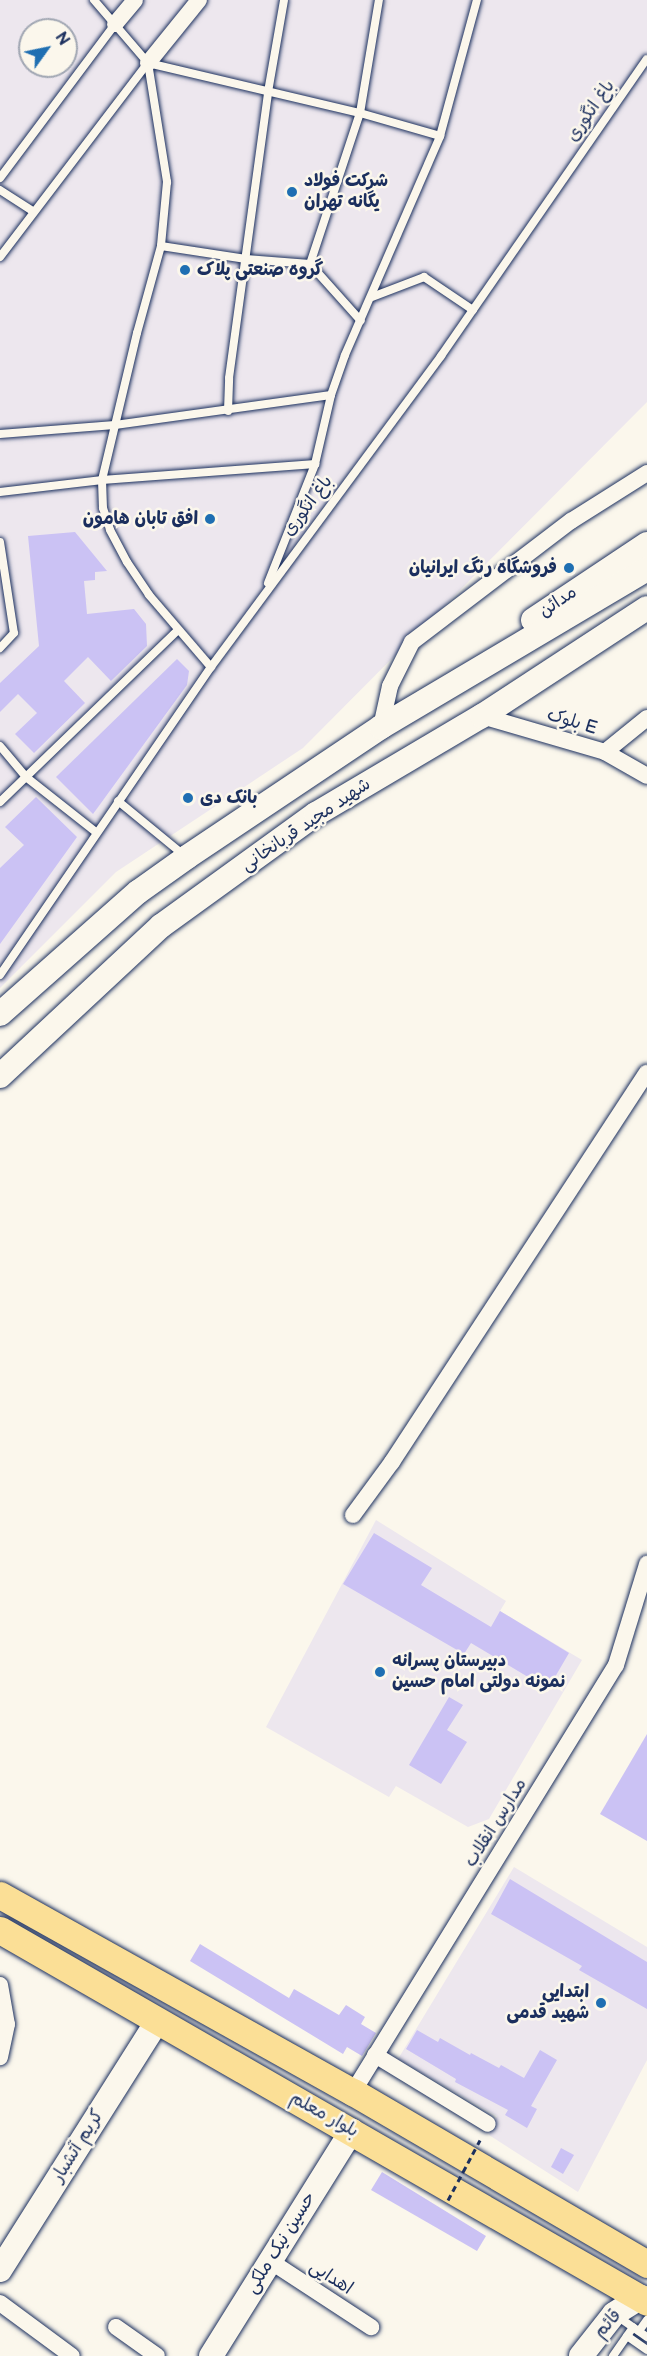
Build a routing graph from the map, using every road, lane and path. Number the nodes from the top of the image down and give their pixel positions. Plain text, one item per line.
1 (94, 0) edge
2 (135, 0) edge
3 (199, 0) edge
4 (284, 0) edge
5 (379, 0) edge
6 (477, 0) edge
7 (115, 24) junction
8 (647, 58) edge
9 (148, 63) junction
10 (268, 92) junction
11 (360, 114) junction
12 (440, 136) junction
13 (0, 178) edge
14 (0, 190) edge
15 (34, 212) junction
16 (161, 246) junction
17 (0, 257) edge
18 (246, 259) junction
19 (310, 264) junction
20 (372, 297) junction
21 (473, 310) junction
22 (361, 321) junction
23 (331, 396) junction
24 (228, 411) junction
25 (115, 425) junction
26 (0, 434) edge
27 (315, 464) junction
28 (647, 473) edge
29 (102, 480) junction
30 (0, 492) edge
31 (0, 542) edge
32 (647, 544) edge
33 (647, 569) edge
34 (262, 595) junction
35 (645, 609) edge
36 (178, 630) junction
37 (0, 648) edge
38 (211, 667) junction
39 (476, 669) junction
40 (482, 716) junction
41 (647, 718) edge
42 (381, 728) junction
43 (0, 746) edge
44 (605, 752) junction
45 (647, 776) edge
46 (26, 777) junction
47 (118, 801) junction
48 (0, 802) edge
49 (96, 832) junction
50 (187, 857) junction
51 (0, 956) edge
52 (8, 963) junction
53 (0, 975) edge
54 (0, 1014) edge
55 (647, 1073) edge
56 (0, 1076) edge
57 (647, 1096) edge
58 (627, 1105) junction
59 (352, 1515) dead end
60 (647, 1564) edge
61 (0, 1895) edge
62 (0, 1930) edge
63 (0, 1984) edge
64 (157, 2022) junction
65 (3, 2023) edge
66 (375, 2055) junction
67 (0, 2057) edge
68 (353, 2092) junction
69 (488, 2124) dead end
70 (352, 2130) junction
71 (480, 2140) dead end
72 (448, 2200) dead end
73 (270, 2261) junction
74 (647, 2264) edge
75 (0, 2270) edge
76 (0, 2303) edge
77 (645, 2306) edge
78 (116, 2327) dead end
79 (371, 2327) dead end
80 (633, 2327) edge
81 (627, 2336) junction
82 (646, 2353) edge
83 (615, 2355) edge
84 (72, 2356) edge
85 (157, 2356) edge
86 (211, 2356) edge
87 (581, 2356) edge

1 - 7 lane
2 - 7 street
3 - 9 street
4 - 10 lane
5 - 11 lane
6 - 12 lane
7 - 9 lane
7 - 13 lane
8 - 21 lane, باغ انگوری
9 - 10 lane
9 - 15 lane
9 - 16 lane
10 - 11 lane
10 - 18 lane
11 - 12 lane
11 - 19 lane
12 - 20 lane
14 - 15 lane
15 - 17 lane
16 - 18 lane
16 - 25 lane
18 - 19 lane
18 - 24 lane
19 - 22 lane
20 - 21 lane
20 - 22 lane
21 - 34 lane, باغ انگوری
22 - 23 lane
23 - 24 lane
23 - 27 lane
24 - 25 lane
25 - 26 lane
25 - 29 lane
27 - 29 lane
27 - 34 lane
28 - 42 street
29 - 30 lane
29 - 36 lane
31 - 37 lane
32 - 39 main road, مدائن
33 - 39 main road
34 - 38 lane, باغ انگوری
35 - 40 main road, شهید مجید قربانخانی
36 - 38 lane
36 - 46 lane
38 - 47 lane, باغ انگوری
39 - 42 main road
40 - 44 street, بلوک E
40 - 56 main road, شهید مجید قربانخانی
41 - 44 street
42 - 50 main road
43 - 46 lane
44 - 45 street, بلوک E
46 - 48 lane
46 - 49 lane
47 - 49 lane, باغ انگوری
47 - 50 lane
49 - 52 lane, باغ انگوری
50 - 54 main road
51 - 52 lane
52 - 53 lane, باغ انگوری
55 - 58 street
57 - 58 street
58 - 59 street
60 - 66 street, مدارس انقلاب
61 - 68 main road, بلوار معلم
62 - 64 main road, بلوار معلم
63 - 65 street
64 - 70 main road, بلوار معلم
64 - 75 main road, کریم آتشبار
65 - 67 street
66 - 68 street, مدارس انقلاب
66 - 69 street
68 - 74 main road, بلوار معلم
70 - 73 main road, حسین نیک ملکی
70 - 77 main road, بلوار معلم
71 - 72 path, bridge
73 - 79 street, اهدایی
73 - 86 main road, حسین نیک ملکی
76 - 84 street
77 - 80 main road, قائم
78 - 85 street
80 - 81 lane
80 - 87 main road, قائم
81 - 82 lane
81 - 83 lane

